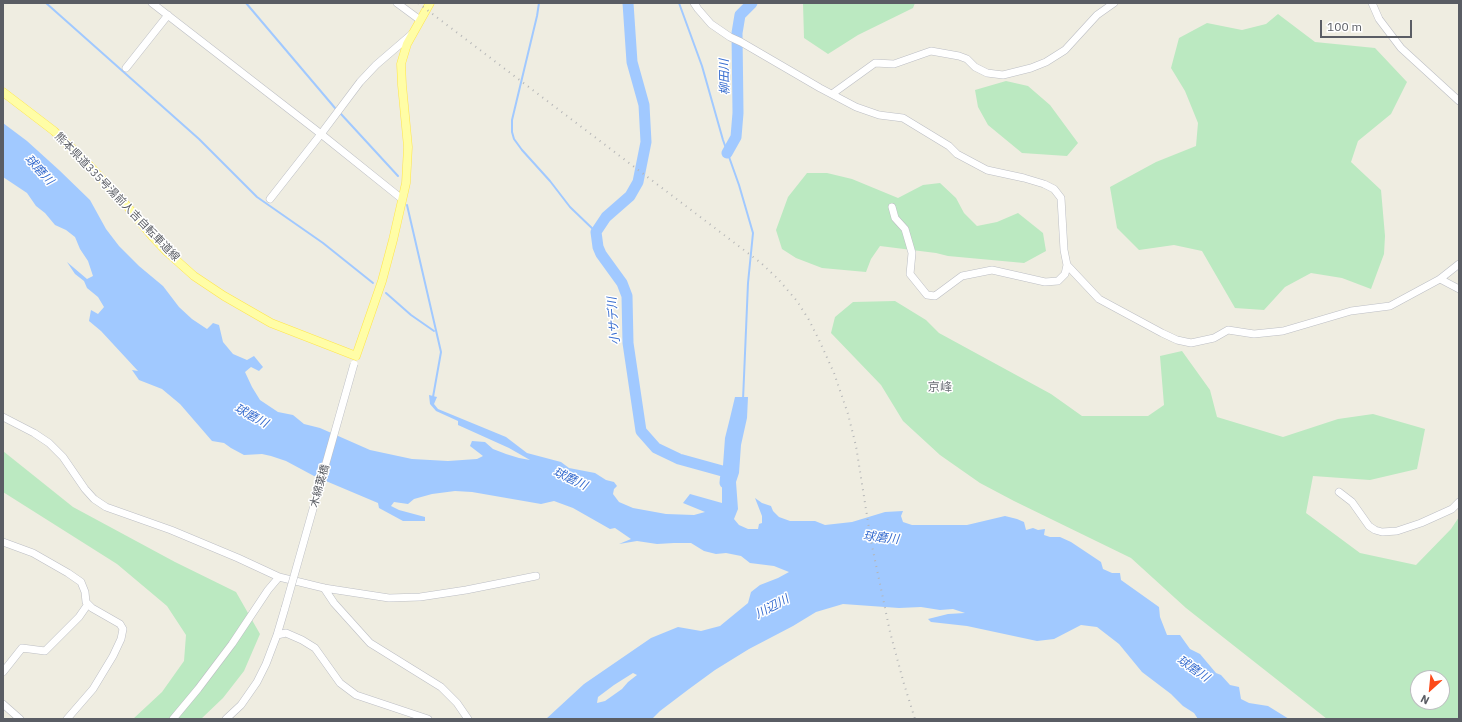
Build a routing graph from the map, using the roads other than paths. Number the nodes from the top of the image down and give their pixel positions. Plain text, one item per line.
1 (152, 3) edge
2 (397, 3) edge
3 (430, 3) edge
4 (694, 3) edge
5 (1114, 3) edge
6 (1372, 3) edge
7 (168, 15) junction
8 (420, 20) junction
9 (412, 34) junction
10 (126, 68) dead end
11 (3, 92) edge
12 (832, 94) junction
13 (1459, 102) edge
14 (321, 134) junction
15 (270, 199) dead end
16 (402, 200) junction
17 (892, 207) dead end
18 (1459, 264) edge
19 (1067, 265) junction
20 (1440, 279) junction
21 (1459, 290) edge
22 (355, 360) junction
23 (3, 417) edge
24 (1339, 492) dead end
25 (1459, 502) edge
26 (3, 542) edge
27 (536, 576) dead end
28 (279, 577) junction
29 (324, 588) junction
30 (88, 604) junction
31 (277, 635) junction
32 (3, 672) edge
33 (3, 704) edge
34 (20, 719) edge
35 (67, 719) edge
36 (173, 719) edge
37 (226, 719) edge
38 (428, 719) edge
39 (468, 719) edge

1 - 7 street
2 - 8 street
3 - 8 main road
4 - 12 street
5 - 12 street
6 - 13 street
7 - 10 street
7 - 14 street
8 - 9 main road
9 - 14 street
9 - 16 main road
11 - 22 main road, 熊本県道335号湯前人吉自転車道線
12 - 19 street
14 - 15 street
14 - 16 street
16 - 22 main road
17 - 19 street
18 - 20 street
19 - 20 street
20 - 21 street
22 - 31 street, 木綿葉橋, bridge
23 - 28 street
24 - 25 street
26 - 30 street
27 - 29 street
28 - 29 street
28 - 36 street
29 - 39 street
30 - 32 street
30 - 35 street
31 - 37 street, 木綿葉橋
31 - 38 street
33 - 34 street

